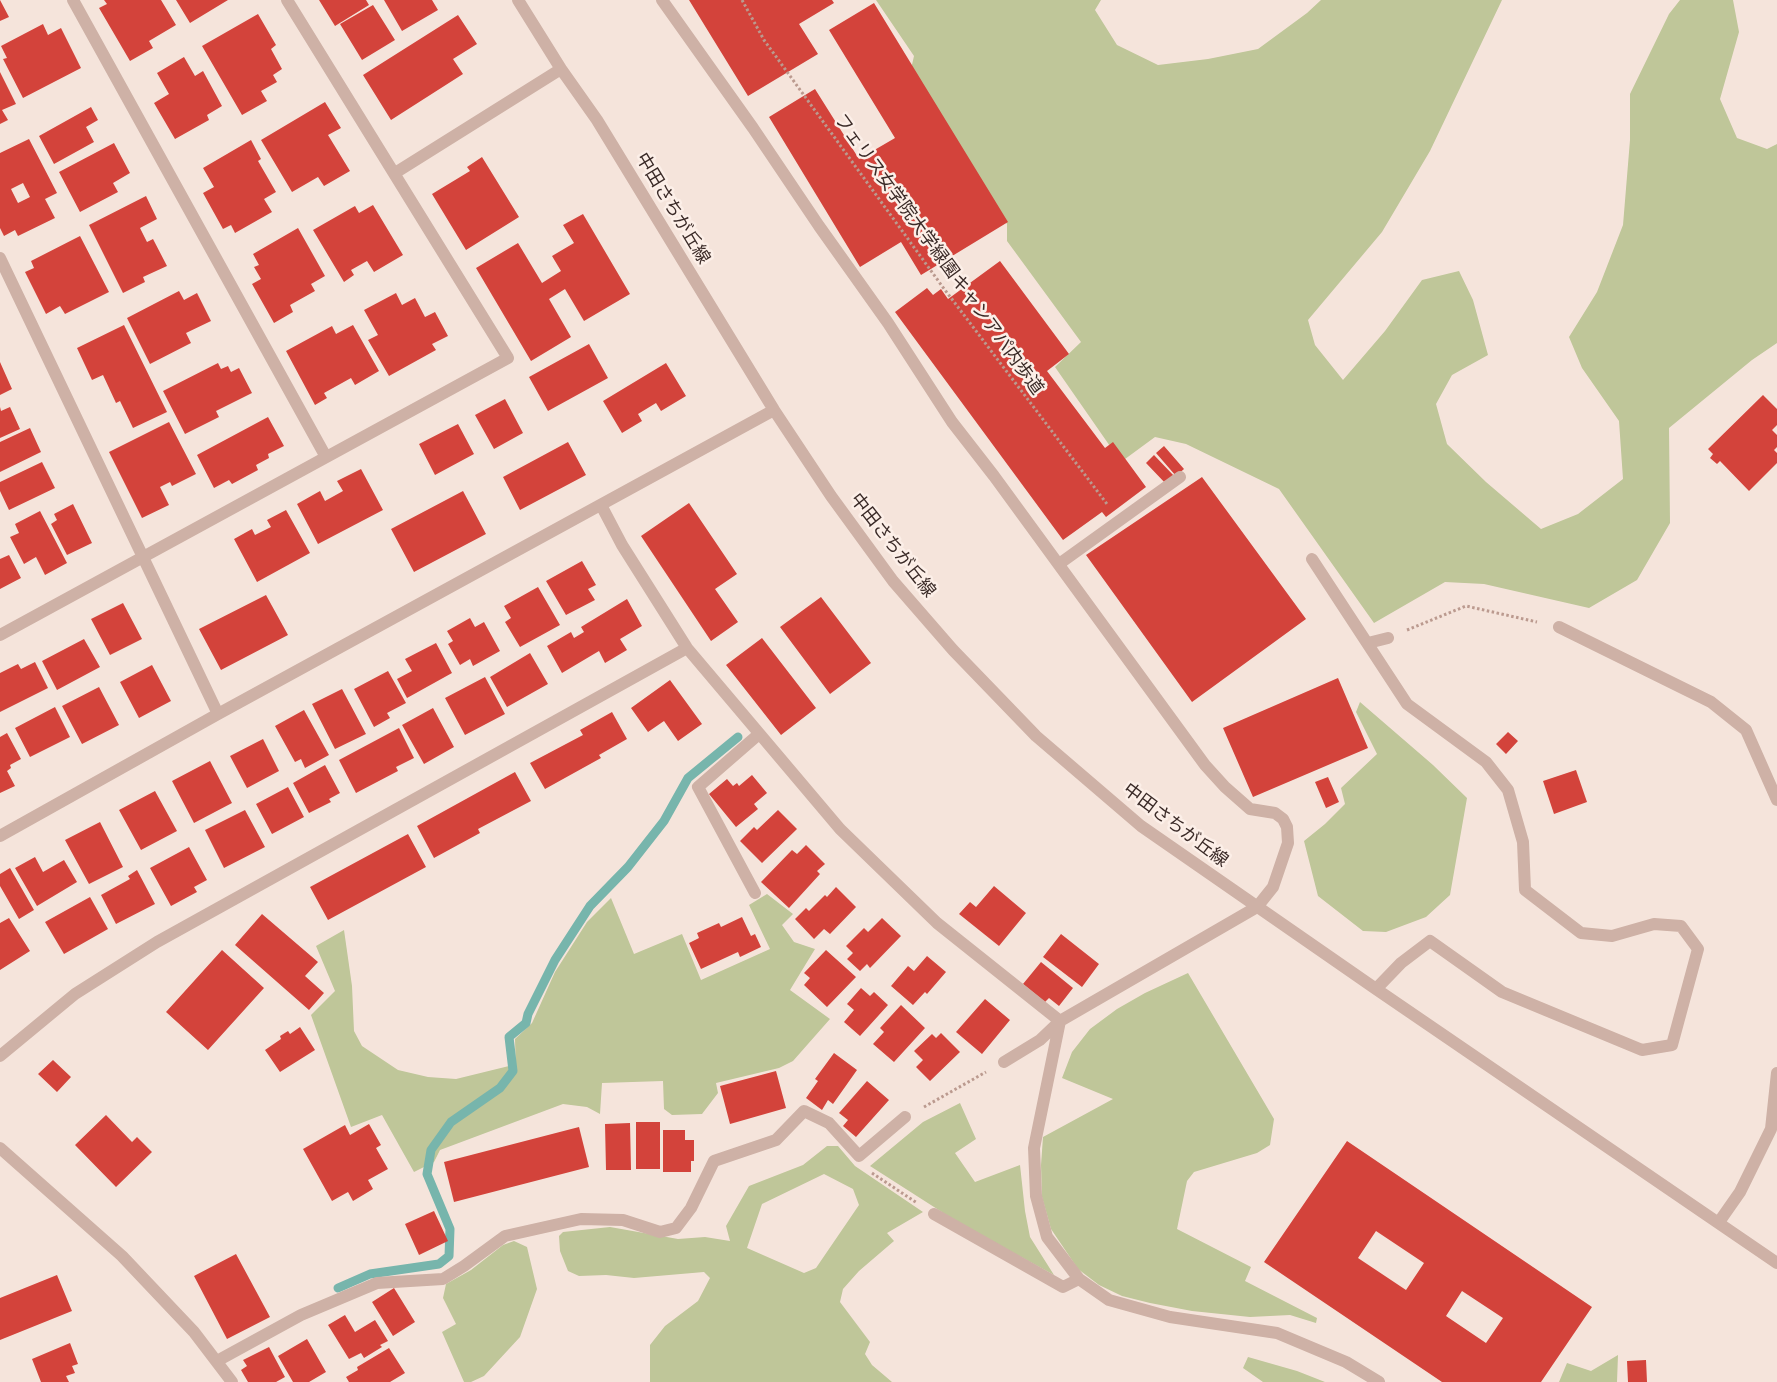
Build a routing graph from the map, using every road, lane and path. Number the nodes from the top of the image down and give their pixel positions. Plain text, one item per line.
1 (73, 0) edge
2 (287, 0) edge
3 (518, 0) edge
4 (662, 0) edge
5 (742, 0) edge
6 (561, 69) junction
7 (395, 173) junction
8 (0, 258) edge
9 (774, 410) junction
10 (326, 457) junction
11 (1180, 477) dead end
12 (601, 506) junction
13 (1120, 521) junction
14 (144, 557) junction
15 (1312, 559) dead end
16 (1059, 564) junction
17 (1559, 627) joint
18 (0, 636) edge
19 (1388, 638) joint
20 (1368, 642) junction
21 (687, 648) junction
22 (218, 714) junction
23 (759, 734) junction
24 (1777, 800) edge
25 (0, 836) edge
26 (755, 893) dead end
27 (1257, 907) junction
28 (1376, 989) junction
29 (1060, 1021) junction
30 (0, 1056) edge
31 (1004, 1062) joint
32 (1777, 1073) edge
33 (905, 1117) joint
34 (0, 1148) edge
35 (859, 1156) junction
36 (934, 1214) joint
37 (1719, 1222) junction
38 (1777, 1263) edge
39 (1079, 1279) junction
40 (217, 1362) junction
41 (232, 1382) edge
42 (1379, 1382) edge

1 - 10 street
2 - 7 street
3 - 6 street, 中田さちが丘線
4 - 16 street
5 - 13 path, フェリス女学院大学緑園キャンアパ内歩道
6 - 7 street
6 - 9 street, 中田さちが丘線
7 - 10 street
8 - 14 street
9 - 12 street
9 - 27 street, 中田さちが丘線
10 - 14 street
11 - 13 street
12 - 21 street
12 - 22 street
13 - 16 street
14 - 18 street
14 - 22 street
15 - 20 street
16 - 27 street
17 - 19 path
17 - 24 street
19 - 20 street
20 - 28 street
21 - 23 street
21 - 30 street
22 - 25 street
23 - 26 street
23 - 29 street
27 - 28 street, 中田さちが丘線
27 - 29 street
28 - 37 street, 中田さちが丘線
29 - 31 street
29 - 39 street
31 - 33 path
32 - 37 street
33 - 35 street
34 - 40 street
35 - 36 path
35 - 40 street
36 - 39 street
37 - 38 street, 中田さちが丘線
39 - 42 street
40 - 41 street

